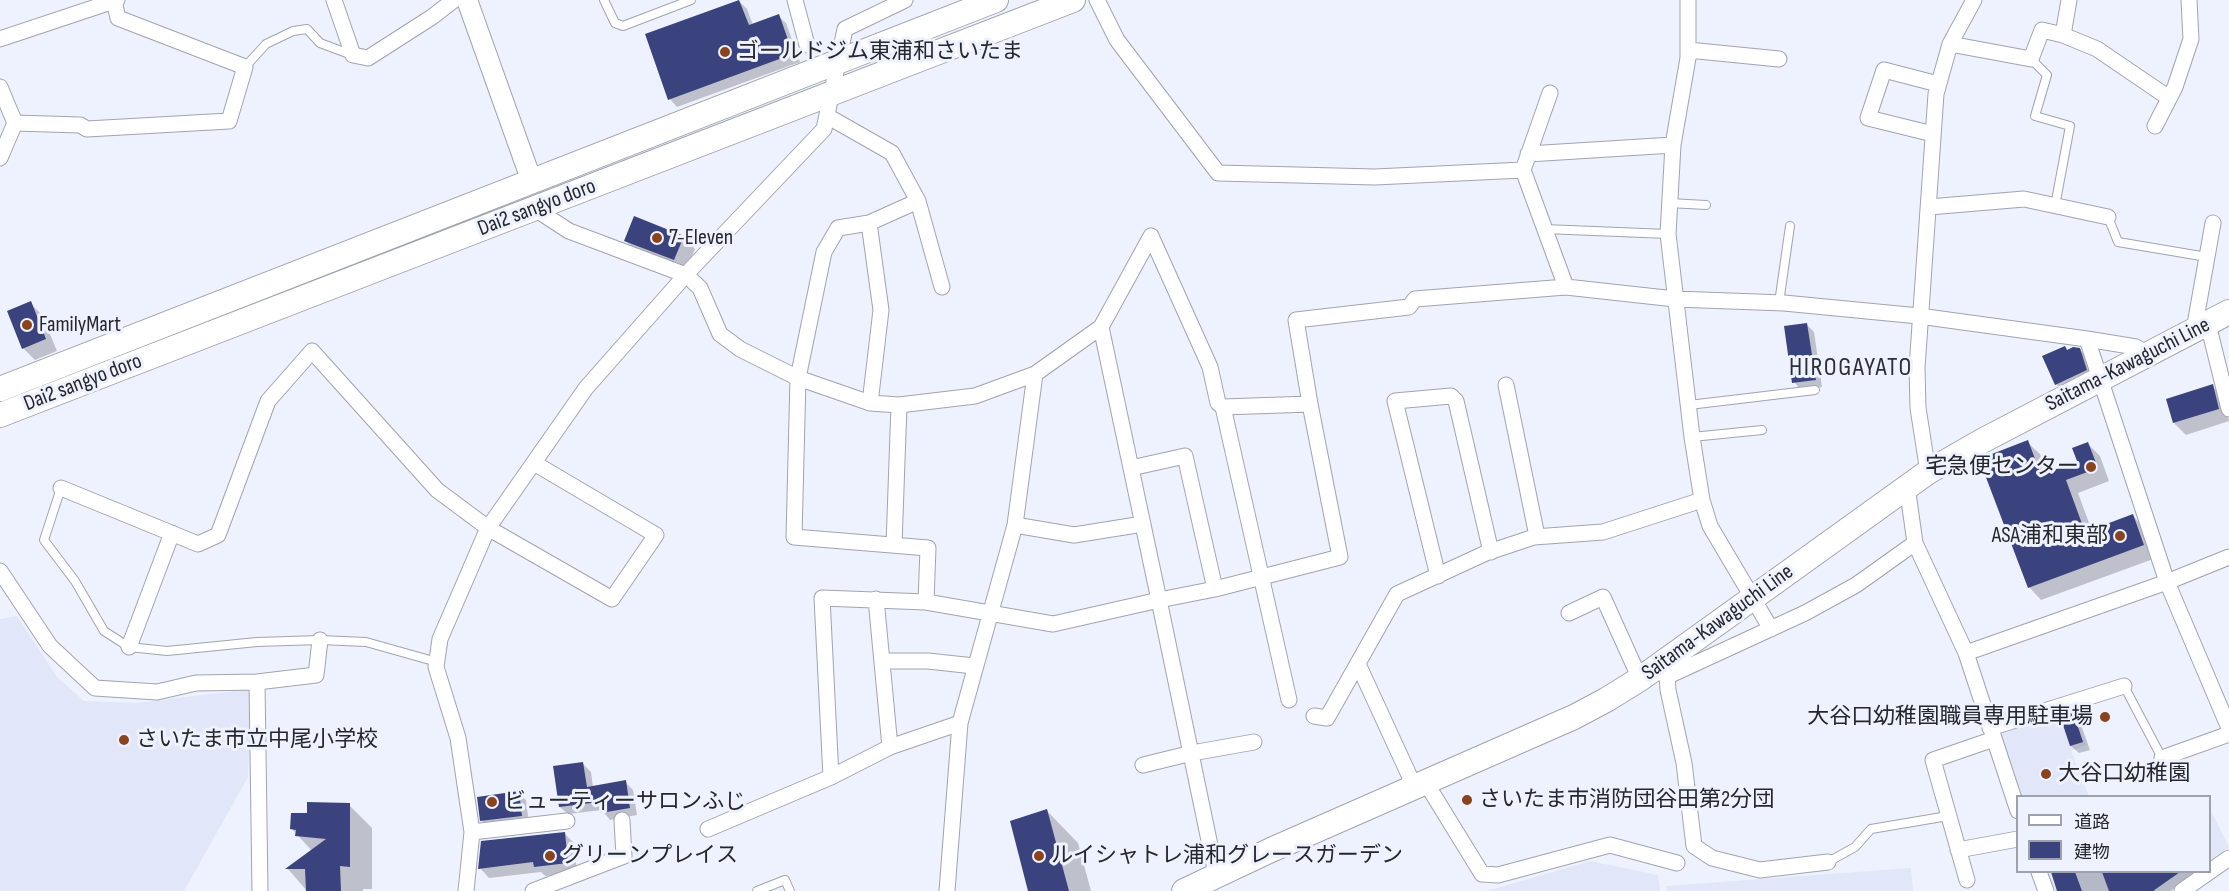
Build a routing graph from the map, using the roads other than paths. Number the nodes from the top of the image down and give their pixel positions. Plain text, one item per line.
1 (334, 0) edge
2 (454, 0) edge
3 (467, 0) edge
4 (604, 0) edge
5 (691, 0) edge
6 (795, 0) edge
7 (905, 0) edge
8 (996, 0) edge
9 (1073, 0) edge
10 (1097, 0) edge
11 (1688, 0) edge
12 (1974, 0) edge
13 (2068, 0) edge
14 (2189, 0) edge
15 (116, 1) edge
16 (2063, 35) junction
17 (0, 39) edge
18 (1950, 44) junction
19 (807, 45) dead end
20 (1688, 50) junction
21 (353, 55) junction
22 (1779, 59) dead end
23 (2031, 59) junction
24 (837, 61) junction
25 (244, 67) junction
26 (1938, 84) junction
27 (0, 87) edge
28 (1550, 93) dead end
29 (2169, 98) junction
30 (829, 105) junction
31 (15, 123) junction
32 (2155, 126) dead end
33 (1934, 134) junction
34 (1673, 145) junction
35 (1528, 154) junction
36 (0, 158) edge
37 (1522, 170) junction
38 (532, 182) junction
39 (918, 201) junction
40 (1669, 203) junction
41 (1706, 205) dead end
42 (2055, 206) junction
43 (1929, 207) junction
44 (535, 209) junction
45 (2108, 217) joint
46 (868, 223) junction
47 (2213, 223) dead end
48 (1790, 226) dead end
49 (1544, 229) junction
50 (1668, 234) junction
51 (2207, 257) junction
52 (686, 275) junction
53 (942, 287) dead end
54 (1566, 287) junction
55 (1675, 299) junction
56 (1779, 303) junction
57 (2229, 312) edge
58 (1919, 316) junction
59 (1101, 327) junction
60 (2201, 327) junction
61 (2088, 339) junction
62 (2148, 354) junction
63 (1035, 374) junction
64 (798, 378) junction
65 (2101, 378) junction
66 (1506, 385) dead end
67 (0, 389) edge
68 (1815, 390) dead end
69 (870, 403) junction
70 (1311, 404) junction
71 (899, 405) junction
72 (1689, 405) junction
73 (1222, 407) junction
74 (2229, 409) edge
75 (0, 415) edge
76 (1762, 430) dead end
77 (1692, 437) junction
78 (534, 463) junction
79 (1131, 468) junction
80 (1928, 472) junction
81 (1906, 486) junction
82 (62, 488) joint
83 (1702, 500) junction
84 (1143, 524) junction
85 (1015, 525) junction
86 (488, 528) junction
87 (172, 533) junction
88 (1537, 536) junction
89 (1915, 543) junction
90 (894, 545) junction
91 (1491, 552) junction
92 (2229, 557) edge
93 (0, 571) edge
94 (1438, 576) junction
95 (1260, 578) junction
96 (2168, 582) junction
97 (1215, 589) junction
98 (1752, 597) junction
99 (876, 599) junction
100 (1159, 600) junction
101 (926, 602) junction
102 (1569, 613) dead end
103 (990, 614) junction
104 (1771, 629) junction
105 (320, 640) junction
106 (129, 647) junction
107 (1966, 653) junction
108 (883, 661) junction
109 (437, 662) junction
110 (1358, 664) junction
111 (974, 666) junction
112 (1666, 669) junction
113 (1640, 680) junction
114 (257, 682) junction
115 (2124, 686) joint
116 (1289, 700) dead end
117 (1314, 716) dead end
118 (960, 723) junction
119 (2229, 728) edge
120 (1992, 733) junction
121 (2229, 734) edge
122 (1254, 742) dead end
123 (890, 747) junction
124 (1192, 753) junction
125 (2162, 758) joint
126 (1143, 765) dead end
127 (831, 777) junction
128 (1421, 786) junction
129 (2016, 805) edge
130 (1948, 816) junction
131 (622, 820) dead end
132 (567, 821) dead end
133 (708, 829) dead end
134 (472, 832) junction
135 (2016, 839) edge
136 (1958, 850) junction
137 (2229, 858) edge
138 (1828, 862) joint
139 (1677, 863) dead end
140 (2211, 871) edge
141 (2039, 873) edge
142 (2208, 873) edge
143 (1216, 874) junction
144 (1967, 880) dead end
145 (260, 891) edge
146 (466, 891) edge
147 (533, 891) edge
148 (757, 891) edge
149 (790, 891) edge
150 (947, 891) edge
151 (1184, 891) edge
152 (2046, 891) edge
153 (2182, 891) edge

1 - 21 street
2 - 21 street
3 - 38 street
4 - 5 lane
6 - 19 street
7 - 24 street
8 - 24 main road, Dai2 sangyo doro
9 - 30 main road, Dai2 sangyo doro
10 - 37 street
11 - 20 street
12 - 18 street
13 - 16 street
14 - 29 street
15 - 17 street
15 - 25 street
16 - 23 street
16 - 29 street
18 - 23 street
18 - 26 street
20 - 22 street
20 - 34 street
21 - 25 lane
23 - 42 lane
24 - 30 street
24 - 38 main road, Dai2 sangyo doro
25 - 31 street
26 - 33 street
26 - 33 street
27 - 31 street
28 - 35 street
29 - 32 street
30 - 39 street
30 - 44 main road, Dai2 sangyo doro
30 - 52 street
31 - 36 street
33 - 43 street
34 - 35 street
34 - 40 street
35 - 37 street
37 - 49 street
38 - 67 main road, Dai2 sangyo doro
39 - 46 street
39 - 53 street
40 - 41 lane
40 - 50 street
42 - 43 street
42 - 45 street
43 - 58 street
44 - 52 street
44 - 75 main road, Dai2 sangyo doro
45 - 51 lane
46 - 64 street
46 - 69 street
47 - 51 street
48 - 56 lane
49 - 50 lane
49 - 54 street
50 - 55 street
51 - 60 street
52 - 64 street
52 - 78 street
54 - 55 street
54 - 70 street
55 - 56 street
55 - 72 street
56 - 58 street
57 - 60 main road, Saitama-Kawaguchi Line
58 - 61 street
58 - 80 street
59 - 63 street
59 - 73 street
59 - 79 street
60 - 62 main road, Saitama-Kawaguchi Line
60 - 74 street
61 - 62 street
61 - 65 street
62 - 65 main road, Saitama-Kawaguchi Line
63 - 71 street
63 - 85 street
64 - 69 street
64 - 90 street
65 - 80 main road, Saitama-Kawaguchi Line
65 - 96 street
66 - 88 street
68 - 72 lane
69 - 71 street
70 - 73 street
70 - 95 street
71 - 90 street
72 - 77 street
73 - 95 street
76 - 77 lane
77 - 83 street
78 - 86 street
78 - 86 street
79 - 84 street
79 - 97 street
80 - 81 main road, Saitama-Kawaguchi Line
81 - 89 street
81 - 98 main road, Saitama-Kawaguchi Line
82 - 87 street
82 - 106 lane
83 - 88 street
83 - 98 street
84 - 85 street
84 - 100 street
85 - 103 street
86 - 87 street
86 - 109 street
87 - 106 street
88 - 91 street
89 - 104 street
89 - 107 street
90 - 101 street
91 - 94 street
91 - 94 street
92 - 96 street
93 - 114 street
94 - 110 street
95 - 97 street
95 - 116 street
96 - 107 street
96 - 119 street
97 - 100 street
98 - 104 street
98 - 112 main road, Saitama-Kawaguchi Line
99 - 101 street
99 - 108 street
99 - 127 street
100 - 103 street
100 - 124 street
101 - 103 street
102 - 113 street
103 - 111 street
104 - 112 street
105 - 106 lane
105 - 109 lane
105 - 114 street
107 - 120 street
108 - 111 street
108 - 123 street
109 - 134 street
110 - 117 street
110 - 128 street
111 - 118 street
112 - 113 main road, Saitama-Kawaguchi Line
112 - 138 street
113 - 128 main road, Saitama-Kawaguchi Line
114 - 145 street
115 - 120 street
115 - 125 lane
118 - 123 street
118 - 150 street
120 - 129 street
120 - 130 street
121 - 125 street
122 - 124 street
123 - 127 street
124 - 126 street
124 - 143 street
127 - 133 street
128 - 139 street
128 - 143 main road, Saitama-Kawaguchi Line
130 - 136 street
130 - 138 lane
131 - 147 street
132 - 134 street
134 - 146 street
135 - 136 street
136 - 144 street
137 - 140 street
141 - 152 street
142 - 153 street
143 - 151 main road, Saitama-Kawaguchi Line
148 - 149 lane

